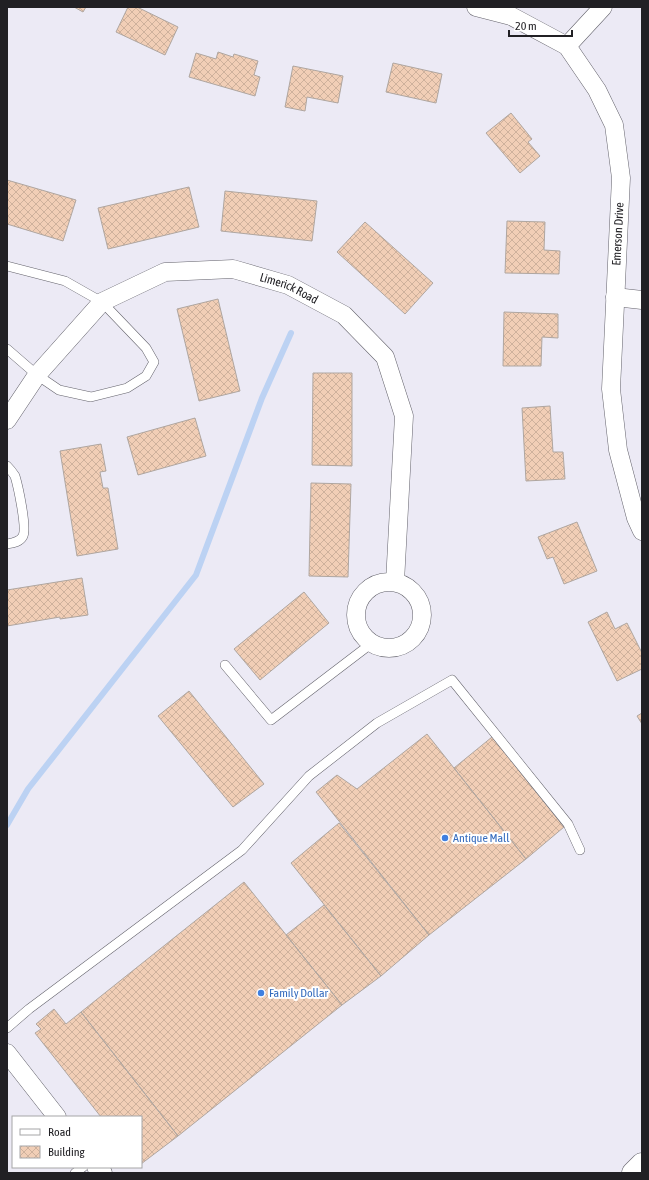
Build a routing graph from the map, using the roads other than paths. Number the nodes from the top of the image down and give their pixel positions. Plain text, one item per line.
1 (476, 7) edge
2 (603, 7) edge
3 (567, 46) junction
4 (7, 266) edge
5 (615, 297) junction
6 (642, 300) edge
7 (102, 302) junction
8 (7, 349) edge
9 (37, 375) junction
10 (7, 420) edge
11 (7, 466) edge
12 (642, 532) edge
13 (7, 544) edge
14 (395, 582) junction
15 (372, 643) junction
16 (225, 665) dead end
17 (580, 850) dead end
18 (7, 1028) edge
19 (7, 1053) edge
20 (56, 1116) edge
21 (642, 1164) edge
22 (633, 1173) edge

1 - 3 street, Emerson Drive
2 - 3 street
3 - 5 street, Emerson Drive
4 - 7 lane
5 - 6 street
5 - 12 street, Emerson Drive
7 - 9 street, Limerick Road
7 - 9 lane
7 - 14 street, Limerick Road
8 - 9 lane
9 - 10 street, Limerick Road
11 - 13 lane
14 - 15 street
14 - 15 street
15 - 16 lane
17 - 18 lane
19 - 20 street
21 - 22 main road

